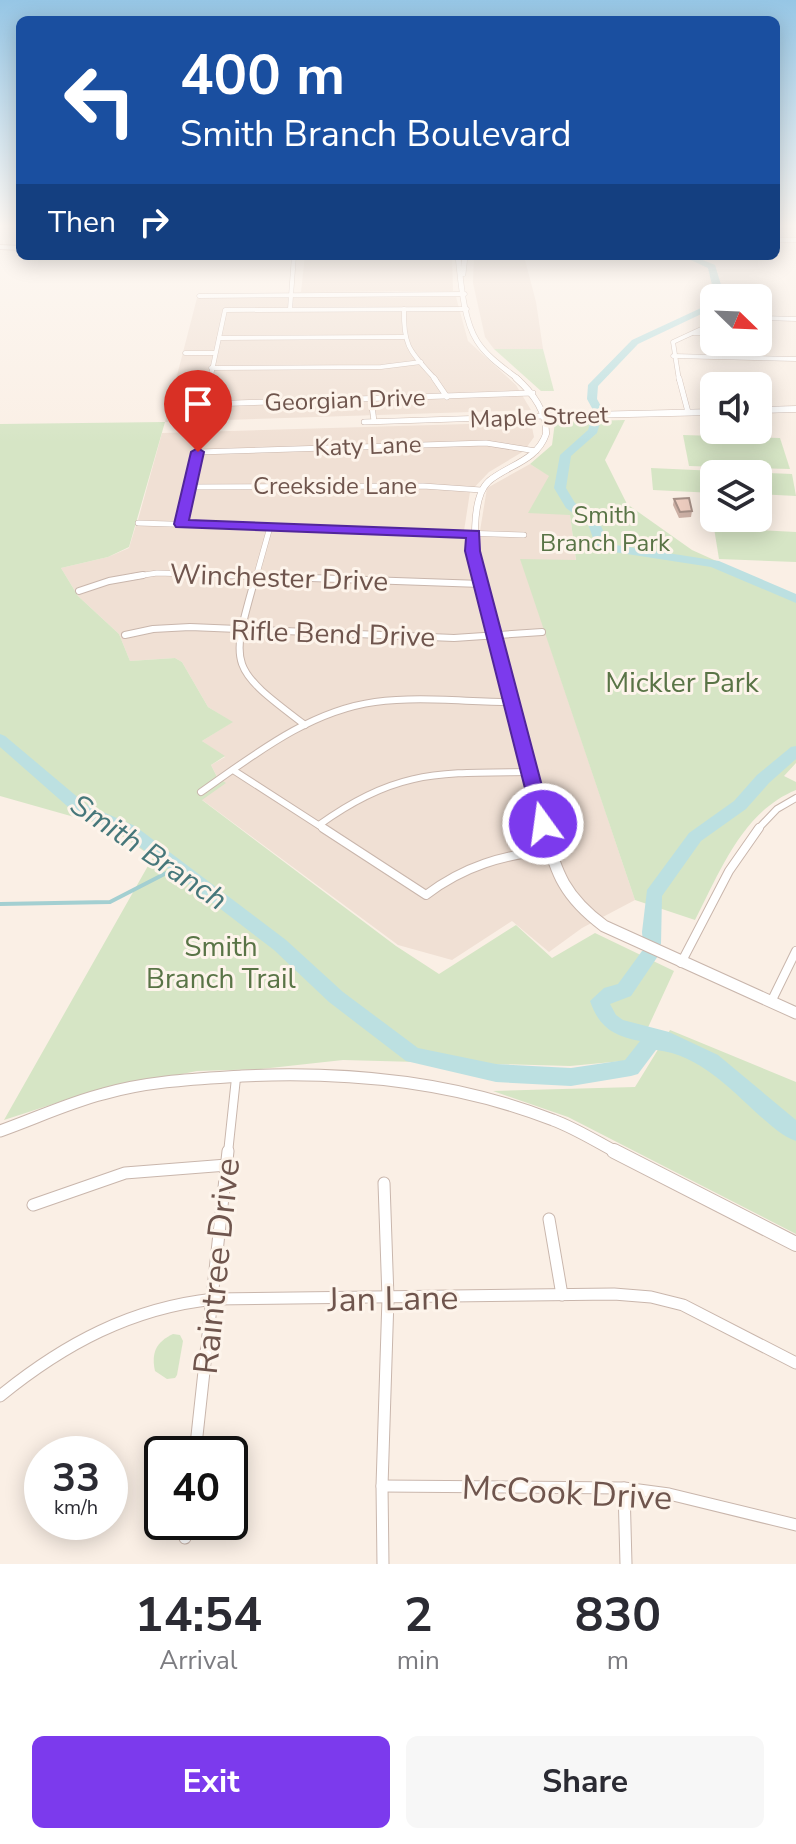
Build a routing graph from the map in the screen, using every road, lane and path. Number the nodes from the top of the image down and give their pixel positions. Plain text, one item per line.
1 (292, 297) edge
2 (465, 297) edge
3 (290, 309) junction
4 (404, 309) junction
5 (467, 309) junction
6 (772, 318) edge
7 (796, 319) edge
8 (700, 329) edge
9 (692, 332) junction
10 (700, 333) edge
11 (404, 337) junction
12 (219, 338) junction
13 (185, 353) dead end
14 (214, 353) junction
15 (673, 356) junction
16 (796, 359) edge
17 (421, 362) junction
18 (211, 368) junction
19 (533, 393) junction
20 (447, 397) junction
21 (371, 399) junction
22 (796, 409) edge
23 (772, 410) edge
24 (688, 412) junction
25 (700, 412) edge
26 (544, 416) junction
27 (374, 421) junction
28 (364, 422) dead end
29 (202, 434) dead end
30 (536, 451) junction
31 (198, 452) junction
32 (190, 487) junction
33 (481, 490) junction
34 (138, 523) dead end
35 (181, 524) junction
36 (270, 527) junction
37 (474, 534) junction
38 (524, 535) dead end
39 (257, 576) junction
40 (481, 584) junction
41 (79, 591) dead end
42 (241, 630) junction
43 (542, 632) dead end
44 (125, 635) dead end
45 (493, 635) junction
46 (511, 702) junction
47 (305, 725) junction
48 (233, 770) junction
49 (530, 772) junction
50 (201, 792) dead end
51 (796, 798) edge
52 (319, 825) junction
53 (550, 850) junction
54 (796, 951) edge
55 (681, 963) junction
56 (771, 1002) junction
57 (796, 1013) edge
58 (236, 1078) junction
59 (0, 1131) edge
60 (227, 1165) junction
61 (384, 1183) dead end
62 (33, 1205) dead end
63 (549, 1219) dead end
64 (796, 1244) edge
65 (562, 1295) junction
66 (388, 1298) junction
67 (214, 1299) junction
68 (796, 1363) edge
69 (0, 1396) edge
70 (197, 1436) edge
71 (382, 1486) junction
72 (624, 1488) junction
73 (796, 1525) edge
74 (383, 1564) edge
75 (626, 1564) edge

1 - 3 street
2 - 5 street
3 - 4 street, Georgian Drive
3 - 12 street, Georgian Drive
4 - 5 street, Georgian Drive
4 - 11 street
5 - 19 street
6 - 7 street
8 - 9 street
9 - 10 street
9 - 15 street
11 - 12 street
11 - 17 street
12 - 14 street, Georgian Drive
13 - 14 street
14 - 18 street, Georgian Drive
15 - 16 street
15 - 24 street
17 - 18 street
17 - 20 street
18 - 21 street, Georgian Drive
19 - 20 street, Georgian Drive
19 - 26 street
20 - 21 street, Georgian Drive
21 - 27 street
22 - 23 street
24 - 25 street, Maple Street
24 - 26 street, Maple Street
26 - 27 street, Maple Street
26 - 30 street
27 - 28 street, Maple Street
29 - 31 street
30 - 31 street, Katy Lane
30 - 33 street
31 - 32 street
32 - 33 street, Creekside Lane
32 - 35 street
33 - 37 street
34 - 35 street
35 - 36 street
36 - 37 street
36 - 39 street
37 - 38 street
37 - 40 street
39 - 40 street, Winchester Drive
39 - 41 street, Winchester Drive
39 - 42 street
40 - 45 street
42 - 44 street, Rifle Bend Drive
42 - 45 street, Rifle Bend Drive
42 - 47 street
43 - 45 street, Rifle Bend Drive
45 - 46 street
46 - 47 street
46 - 49 street
47 - 48 street
48 - 50 street
48 - 52 street
49 - 52 street
49 - 53 street
51 - 55 street
52 - 53 street
53 - 55 street
54 - 56 street
55 - 56 street
56 - 57 street
58 - 59 street
58 - 60 street, Raintree Drive
58 - 64 street
60 - 62 street
60 - 67 street, Raintree Drive
61 - 66 street
63 - 65 street
65 - 66 street, Jan Lane
65 - 68 street, Jan Lane
66 - 67 street, Jan Lane
66 - 71 street
67 - 69 street, Jan Lane
67 - 70 street, Raintree Drive
71 - 72 street, McCook Drive
71 - 74 street
72 - 73 street, McCook Drive
72 - 75 street

